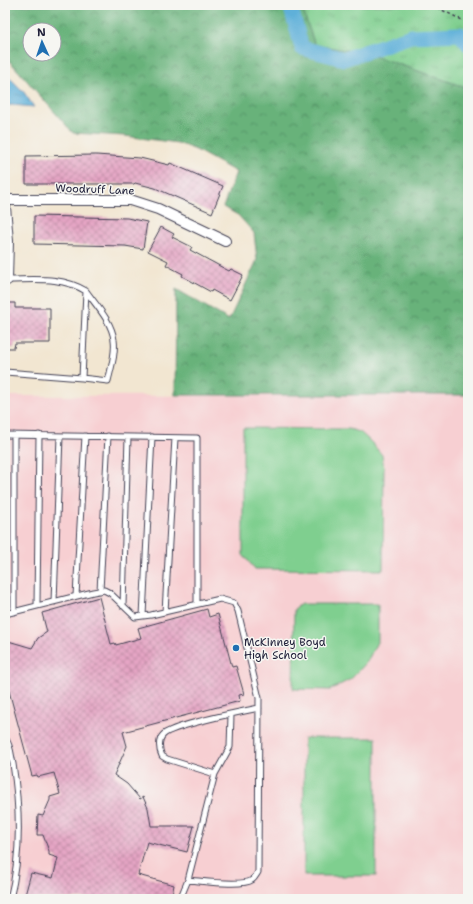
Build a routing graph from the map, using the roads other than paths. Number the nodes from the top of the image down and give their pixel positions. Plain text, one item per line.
1 (5, 200) edge
2 (5, 208) edge
3 (6, 240) edge
4 (224, 241) dead end
5 (6, 254) edge
6 (6, 280) edge
7 (86, 291) junction
8 (5, 372) edge
9 (82, 378) junction
10 (5, 435) edge
11 (14, 435) junction
12 (39, 435) junction
13 (60, 436) junction
14 (85, 436) junction
15 (108, 436) junction
16 (128, 437) junction
17 (152, 437) junction
18 (175, 438) junction
19 (100, 591) junction
20 (76, 596) junction
21 (54, 602) junction
22 (197, 604) junction
23 (37, 606) junction
24 (123, 606) junction
25 (14, 612) junction
26 (165, 612) junction
27 (5, 614) edge
28 (143, 616) junction
29 (259, 708) junction
30 (231, 715) junction
31 (5, 738) edge
32 (215, 774) junction
33 (188, 880) junction
34 (10, 899) edge
35 (180, 899) edge

1 - 4 street, Woodruff Lane
2 - 3 street
3 - 5 street
5 - 6 street
6 - 7 lane
7 - 9 lane
7 - 9 lane
8 - 9 lane
10 - 11 lane
11 - 12 lane
11 - 25 lane
12 - 13 lane
12 - 23 lane
13 - 14 lane
13 - 21 lane
14 - 15 lane
14 - 20 lane
15 - 16 lane
15 - 19 lane
16 - 17 lane
16 - 24 lane
17 - 18 lane
17 - 28 lane
18 - 22 lane
18 - 26 lane
19 - 20 lane
19 - 24 lane
20 - 21 lane
21 - 23 lane
22 - 26 lane
22 - 29 lane
23 - 25 lane
24 - 28 lane
25 - 27 lane
26 - 28 lane
29 - 30 lane
29 - 33 lane
30 - 32 lane
30 - 32 lane
31 - 34 lane
32 - 33 lane
33 - 35 lane

